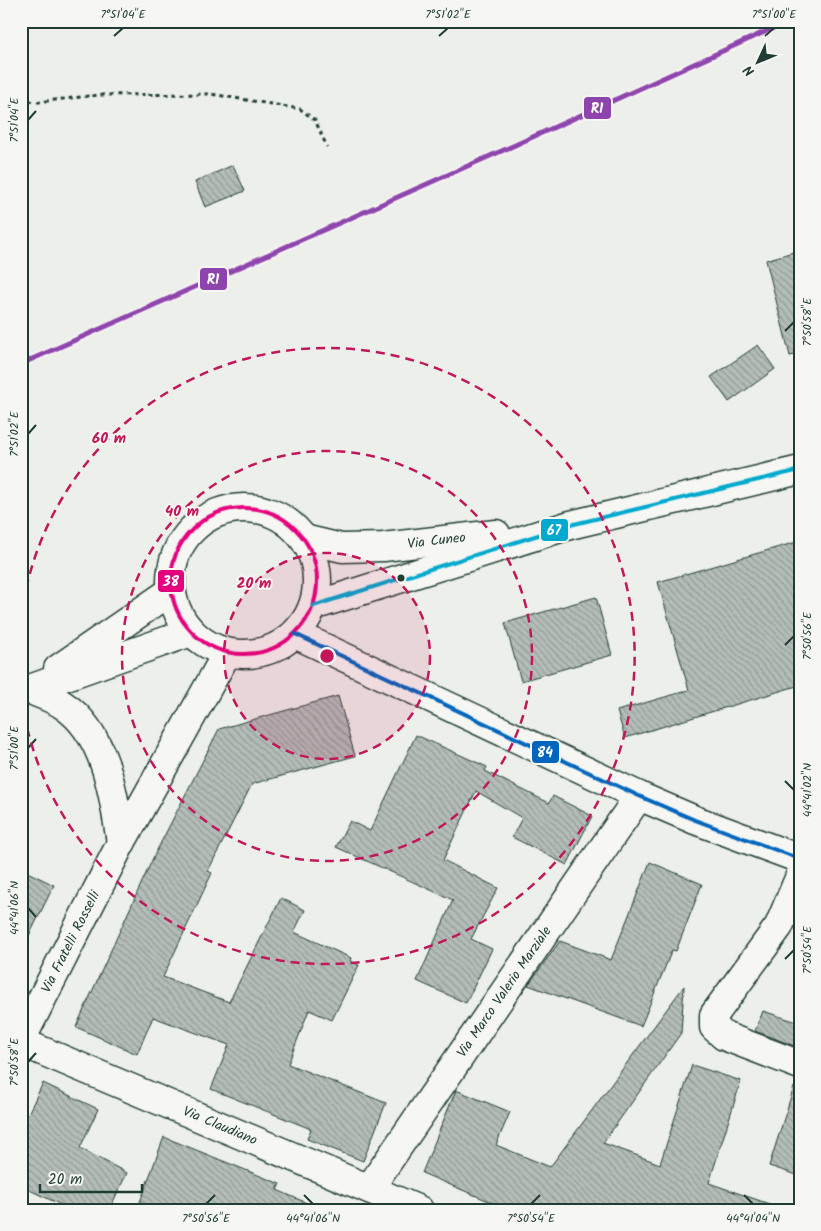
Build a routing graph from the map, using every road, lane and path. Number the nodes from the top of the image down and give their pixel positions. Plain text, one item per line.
1 (21, 100) edge
2 (327, 147) dead end
3 (800, 470) edge
4 (570, 525) junction
5 (304, 539) junction
6 (171, 591) junction
7 (313, 606) junction
8 (191, 632) junction
9 (295, 634) junction
10 (227, 653) junction
11 (25, 691) edge
12 (639, 796) junction
13 (121, 843) junction
14 (800, 859) edge
15 (800, 876) edge
16 (21, 1041) edge
17 (800, 1065) edge
18 (369, 1189) junction
19 (419, 1210) edge

1 - 2 path
3 - 4 street, Via Cuneo
4 - 5 street, Via Cuneo
4 - 7 street, Via Cuneo
5 - 6 street
5 - 7 street
6 - 8 street
6 - 11 street
7 - 9 street
8 - 10 street
8 - 11 street
9 - 10 street
9 - 12 street
10 - 13 street, Via Fratelli Rosselli
11 - 13 street
12 - 14 street
12 - 18 street, Via Marco Valerio Marziale
13 - 16 street, Via Fratelli Rosselli
15 - 17 street
16 - 18 street, Via Claudiano
18 - 19 street, Via Claudiano

